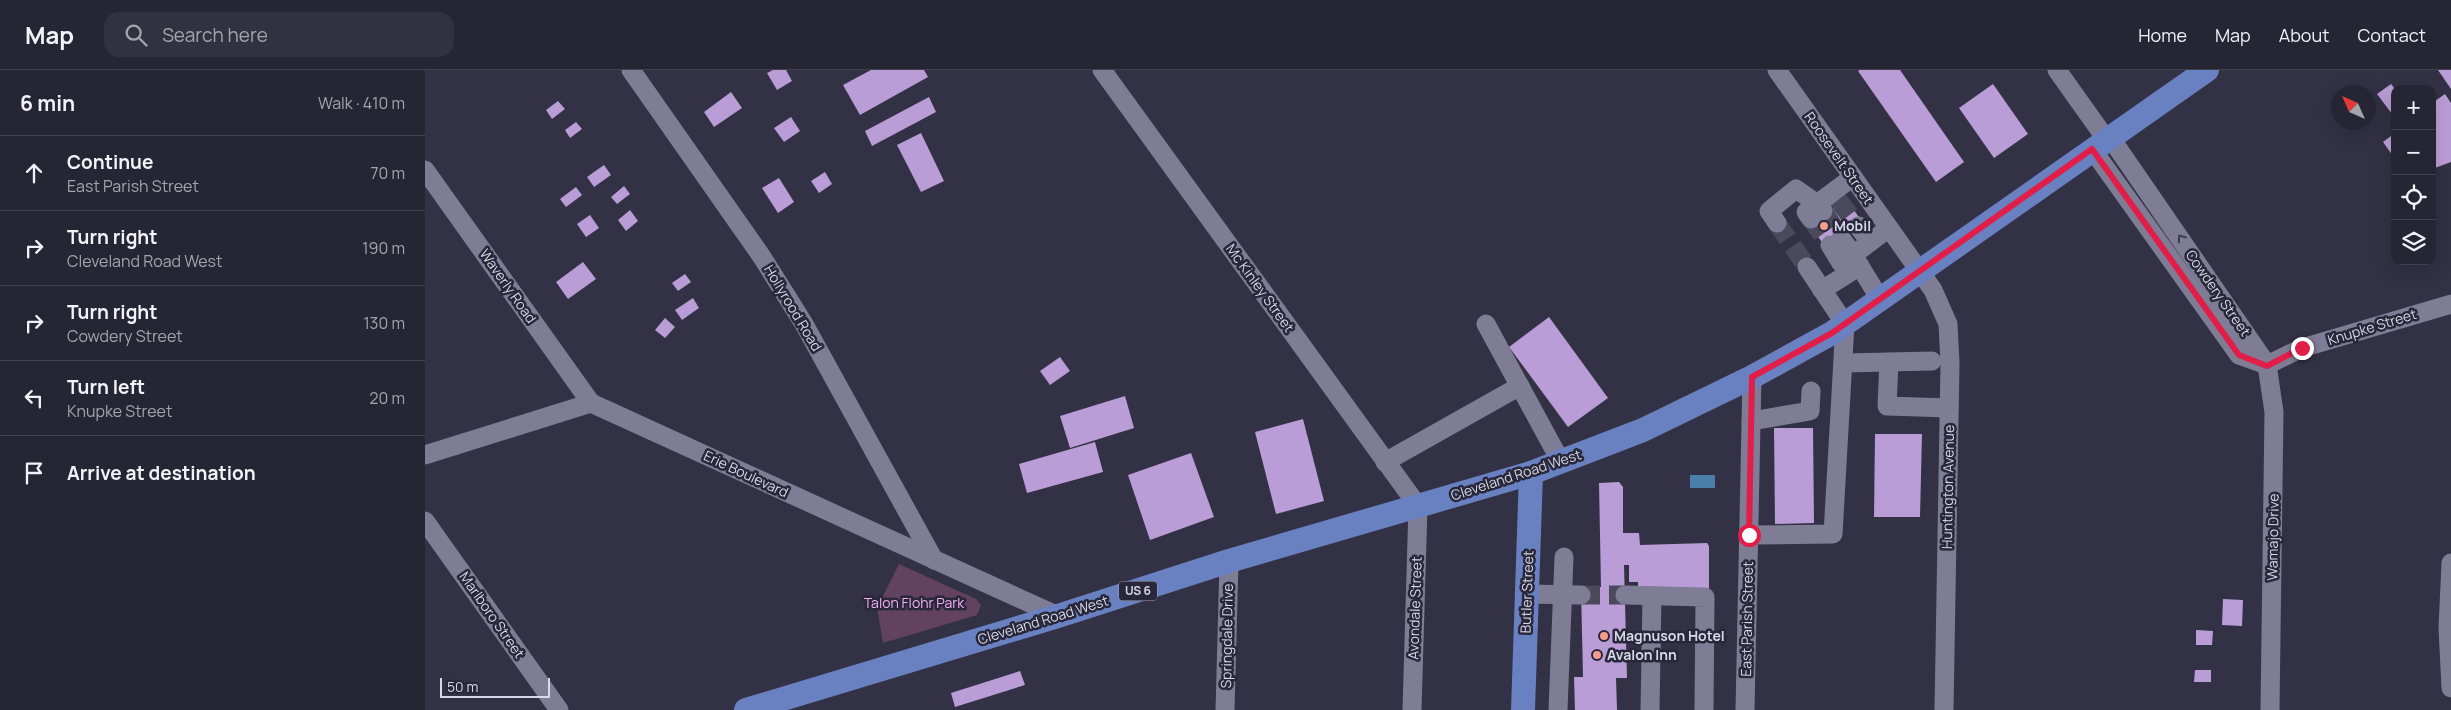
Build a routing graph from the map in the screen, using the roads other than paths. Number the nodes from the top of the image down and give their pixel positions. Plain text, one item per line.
1 (631, 70) edge
2 (1102, 70) edge
3 (1777, 70) edge
4 (2057, 70) edge
5 (2207, 70) edge
6 (2103, 142) junction
7 (425, 170) edge
8 (1853, 177) junction
9 (1773, 216) dead end
10 (1858, 226) tunnel mouth
11 (1889, 228) junction
12 (1836, 242) tunnel mouth
13 (1870, 242) junction
14 (1856, 260) junction
15 (1807, 267) tunnel mouth
16 (1919, 271) junction
17 (1822, 290) junction
18 (1880, 299) junction
19 (2451, 304) edge
20 (1485, 324) dead end
21 (1845, 324) junction
22 (1932, 361) dead end
23 (1889, 362) junction
24 (1844, 363) junction
25 (2267, 366) junction
26 (1752, 377) junction
27 (1520, 386) junction
28 (1811, 390) dead end
29 (591, 403) junction
30 (1949, 408) junction
31 (1751, 421) junction
32 (425, 455) edge
33 (1385, 462) junction
34 (1561, 462) junction
35 (1531, 473) junction
36 (1418, 506) junction
37 (425, 521) edge
38 (1749, 535) junction
39 (1564, 557) dead end
40 (934, 560) junction
41 (1229, 561) junction
42 (2451, 563) edge
43 (1527, 594) junction
44 (1572, 595) junction
45 (1625, 595) tunnel mouth
46 (1652, 596) junction
47 (1059, 616) junction
48 (2451, 688) edge
49 (559, 710) edge
50 (746, 710) edge
51 (1225, 710) edge
52 (1412, 710) edge
53 (1523, 710) edge
54 (1558, 710) edge
55 (1650, 710) edge
56 (1704, 710) edge
57 (1745, 710) edge
58 (1944, 710) edge
59 (2270, 710) edge

1 - 40 street, Hollyrood Road
2 - 33 street, Mc Kinley Street
3 - 8 street, Roosevelt Street
4 - 6 street, Cowdery Street
5 - 6 main road, Cleveland Road West / US 6
6 - 16 main road, Cleveland Road West / US 6
6 - 25 street, Cowdery Street
7 - 29 street, Waverly Road
8 - 9 street
8 - 11 street, Roosevelt Street
10 - 13 street
11 - 13 street
11 - 16 street, Roosevelt Street
12 - 14 street
13 - 14 street
14 - 17 street
14 - 18 street
15 - 17 street
16 - 18 main road, Cleveland Road West / US 6
16 - 30 street, Huntington Avenue
17 - 21 street
18 - 21 main road, Cleveland Road West / US 6
19 - 25 street, Knupke Street
20 - 27 street
21 - 24 street
21 - 26 main road, Cleveland Road West / US 6
22 - 23 street
23 - 24 street
23 - 30 street
24 - 38 street
25 - 59 street, Wamajo Drive
26 - 31 street, East Parish Street
26 - 34 main road, Cleveland Road West / US 6
27 - 33 street
27 - 34 street
28 - 31 street
29 - 32 street
29 - 40 street, Erie Boulevard
30 - 58 street, Huntington Avenue
31 - 38 street, East Parish Street
33 - 36 street, Mc Kinley Street
34 - 35 main road, Cleveland Road West / US 6
35 - 36 main road, Cleveland Road West / US 6
35 - 43 main road, Butler Street
36 - 41 main road, Cleveland Road West / US 6
36 - 52 street, Avondale Street
37 - 49 street, Marlboro Street
38 - 57 street, East Parish Street
39 - 44 street
40 - 47 street, Erie Boulevard
41 - 47 main road, Cleveland Road West / US 6
41 - 51 street, Springdale Drive
42 - 48 street
43 - 44 street
43 - 53 main road, Butler Street
44 - 54 street
45 - 46 street
46 - 55 street
46 - 56 street
47 - 50 main road, Cleveland Road West / US 6

